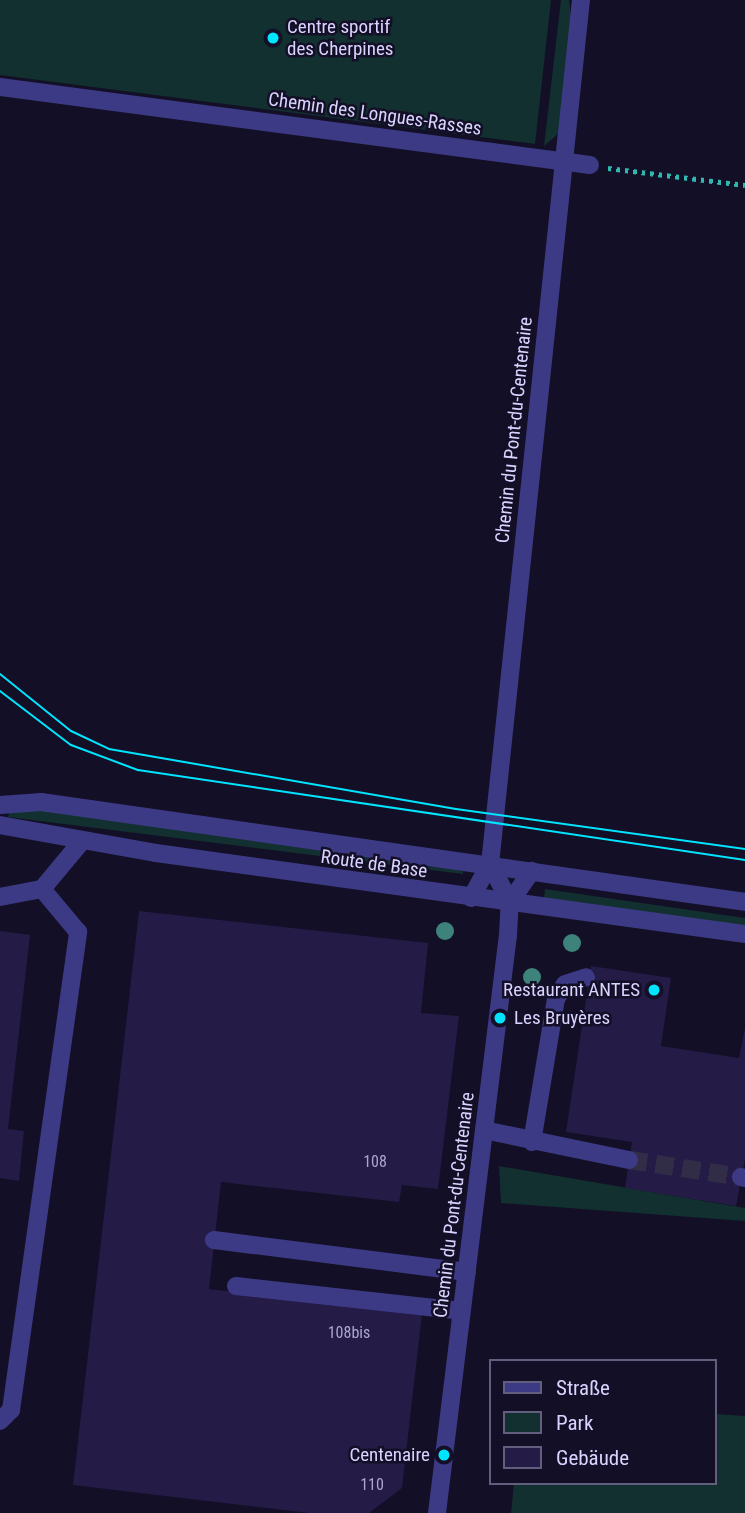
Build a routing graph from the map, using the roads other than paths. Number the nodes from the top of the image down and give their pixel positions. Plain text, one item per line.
1 (581, 0) edge
2 (0, 87) edge
3 (564, 162) junction
4 (590, 165) road end
5 (0, 805) edge
6 (0, 824) edge
7 (82, 841) junction
8 (491, 864) junction
9 (532, 871) junction
10 (43, 889) junction
11 (0, 897) edge
12 (471, 898) junction
13 (510, 902) junction
14 (745, 902) edge
15 (745, 934) edge
16 (586, 977) dead end
17 (484, 1130) junction
18 (532, 1142) junction
19 (629, 1160) tunnel mouth
20 (214, 1240) dead end
21 (467, 1272) junction
22 (236, 1286) dead end
23 (462, 1311) junction
24 (0, 1421) edge
25 (437, 1513) edge

1 - 3 street, Chemin du Pont-du-Centenaire
2 - 3 street, Chemin des Longues-Rasses
3 - 4 street, Chemin des Longues-Rasses
3 - 8 street, Chemin du Pont-du-Centenaire
5 - 8 street, Route de Base
6 - 7 street, Route de Base
7 - 10 street
7 - 12 street, Route de Base
8 - 9 street, Route de Base
8 - 12 street
8 - 13 street
9 - 13 street
9 - 14 street, Route de Base
10 - 11 street
10 - 24 street
12 - 13 street, Route de Base
13 - 15 street, Route de Base
13 - 17 street, Chemin du Pont-du-Centenaire
16 - 18 street
17 - 18 street
17 - 21 street, Chemin du Pont-du-Centenaire
18 - 19 street
20 - 21 street
21 - 23 street, Chemin du Pont-du-Centenaire
22 - 23 street
23 - 25 street, Chemin du Pont-du-Centenaire

